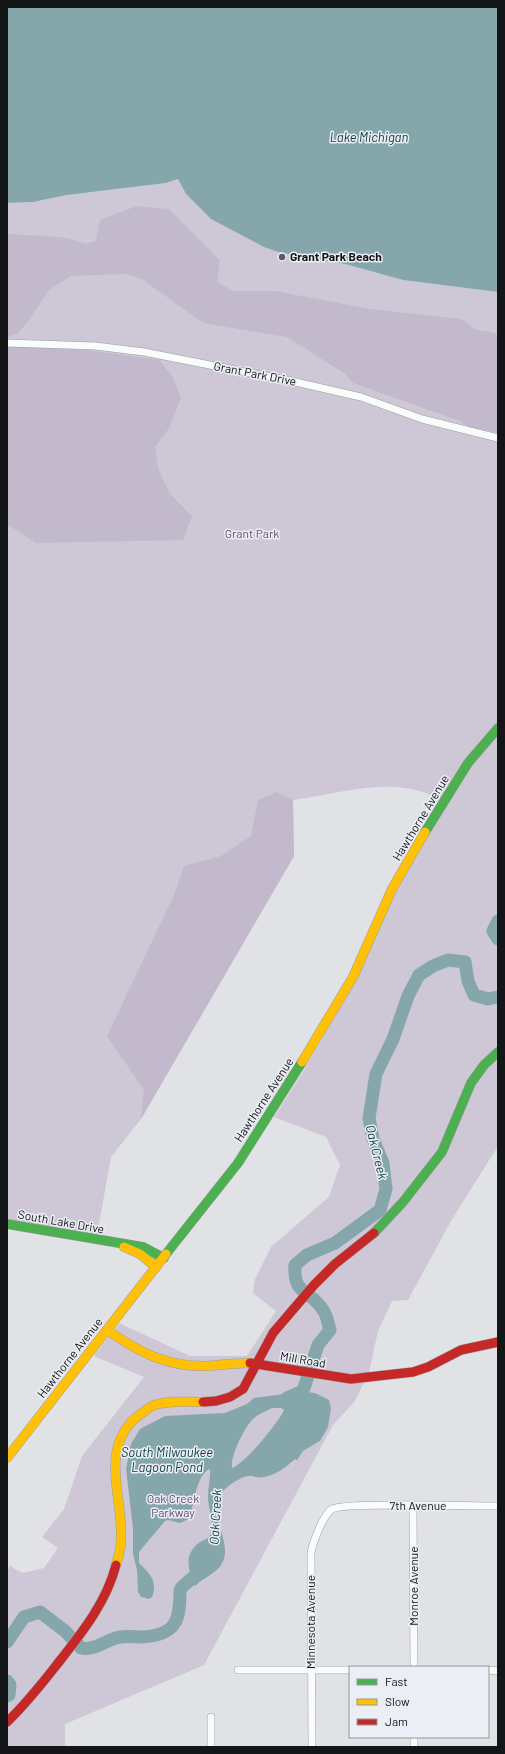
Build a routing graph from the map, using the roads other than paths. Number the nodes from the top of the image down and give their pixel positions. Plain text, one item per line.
1 (7, 343) edge
2 (498, 438) edge
3 (498, 728) edge
4 (498, 1052) edge
5 (7, 1224) edge
6 (111, 1243) junction
7 (164, 1258) junction
8 (156, 1267) junction
9 (107, 1330) junction
10 (498, 1342) edge
11 (257, 1364) junction
12 (8, 1453) edge
13 (413, 1506) junction
14 (498, 1506) edge
15 (338, 1507) joint
16 (414, 1666) edge
17 (312, 1669) junction
18 (238, 1670) dead end
19 (349, 1670) edge
20 (211, 1717) dead end
21 (7, 1722) edge
22 (211, 1747) edge
23 (312, 1747) edge

1 - 2 street, Grant Park Drive
3 - 7 street, Hawthorne Avenue
4 - 11 street
5 - 6 street, South Lake Drive
6 - 7 street, South Lake Drive
6 - 8 street, South Lake Drive
7 - 8 street, Hawthorne Avenue
8 - 9 street, Hawthorne Avenue
9 - 11 street, Mill Road
9 - 12 street, Hawthorne Avenue
10 - 11 street, Mill Road
11 - 21 street
13 - 14 street, 7th Avenue
13 - 15 street, 7th Avenue
13 - 16 street, Monroe Avenue
15 - 17 street, Minnesota Avenue
17 - 18 street
17 - 19 street
17 - 23 street, Minnesota Avenue
20 - 22 street

